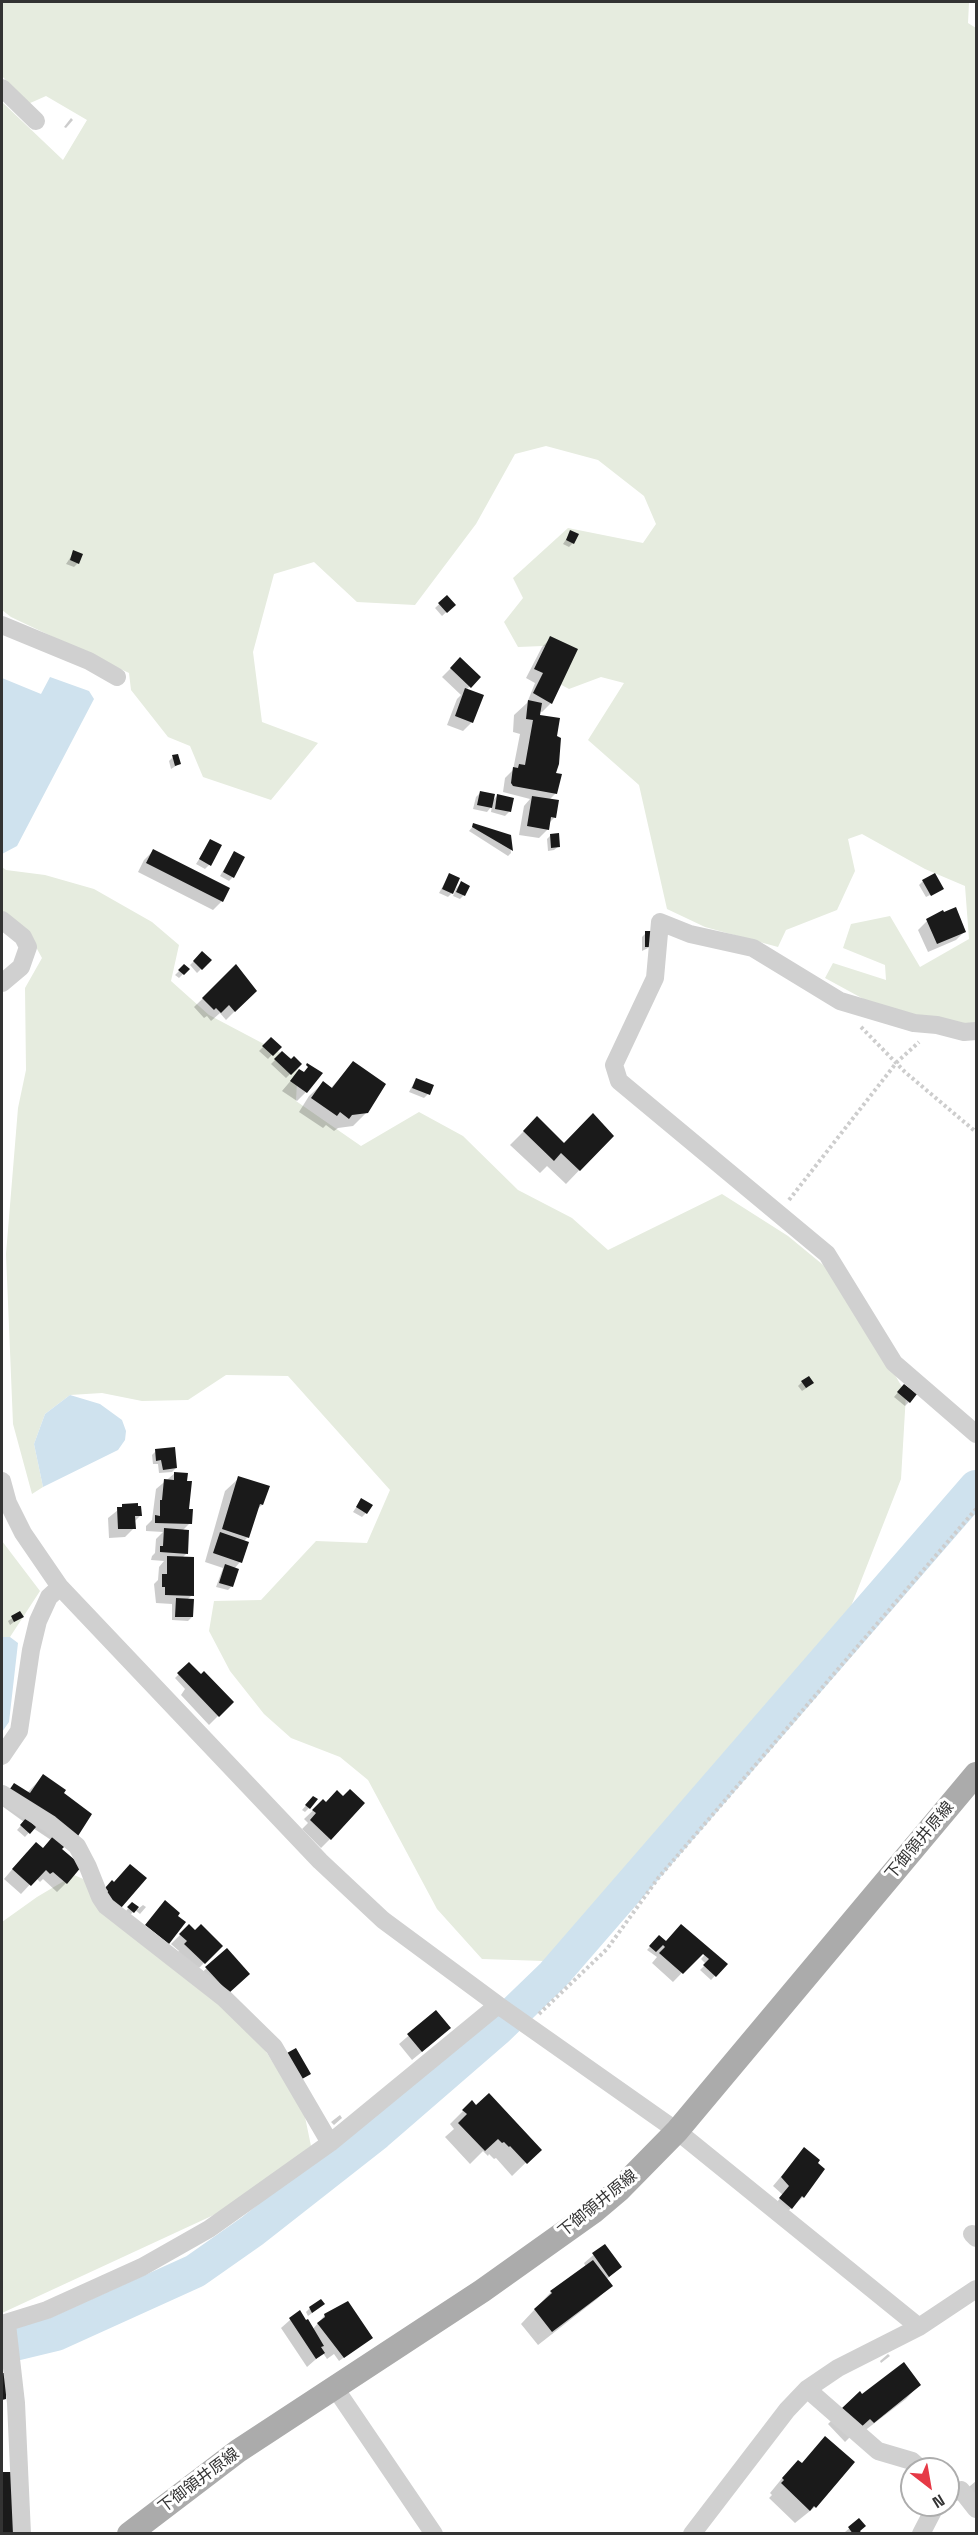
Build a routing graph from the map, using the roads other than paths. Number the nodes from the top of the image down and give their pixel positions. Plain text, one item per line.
1 (2, 88) edge
2 (36, 121) dead end
3 (2, 625) edge
4 (117, 677) dead end
5 (2, 920) edge
6 (2, 983) edge
7 (976, 1031) edge
8 (976, 1434) edge
9 (2, 1481) edge
10 (60, 1587) junction
11 (2, 1756) edge
12 (976, 1774) edge
13 (2, 1794) edge
14 (503, 2008) junction
15 (677, 2131) junction
16 (330, 2143) junction
17 (976, 2289) edge
18 (6, 2326) edge
19 (919, 2327) junction
20 (335, 2388) junction
21 (807, 2389) junction
22 (900, 2457) edge
23 (960, 2490) edge
24 (976, 2509) edge
25 (930, 2517) edge
26 (22, 2534) edge
27 (129, 2534) edge
28 (434, 2534) edge
29 (692, 2534) edge
30 (921, 2534) edge

1 - 2 street
3 - 4 street
5 - 6 street
7 - 8 street
9 - 10 street
10 - 11 street
10 - 14 street
12 - 15 main road, 下御領井原線
13 - 16 street
14 - 15 street
14 - 16 street
15 - 19 street
15 - 20 main road, 下御領井原線
16 - 18 street
17 - 19 street
18 - 26 street
19 - 21 street
20 - 27 main road, 下御領井原線
20 - 28 street
21 - 22 street
21 - 29 street
23 - 24 street
25 - 30 street

